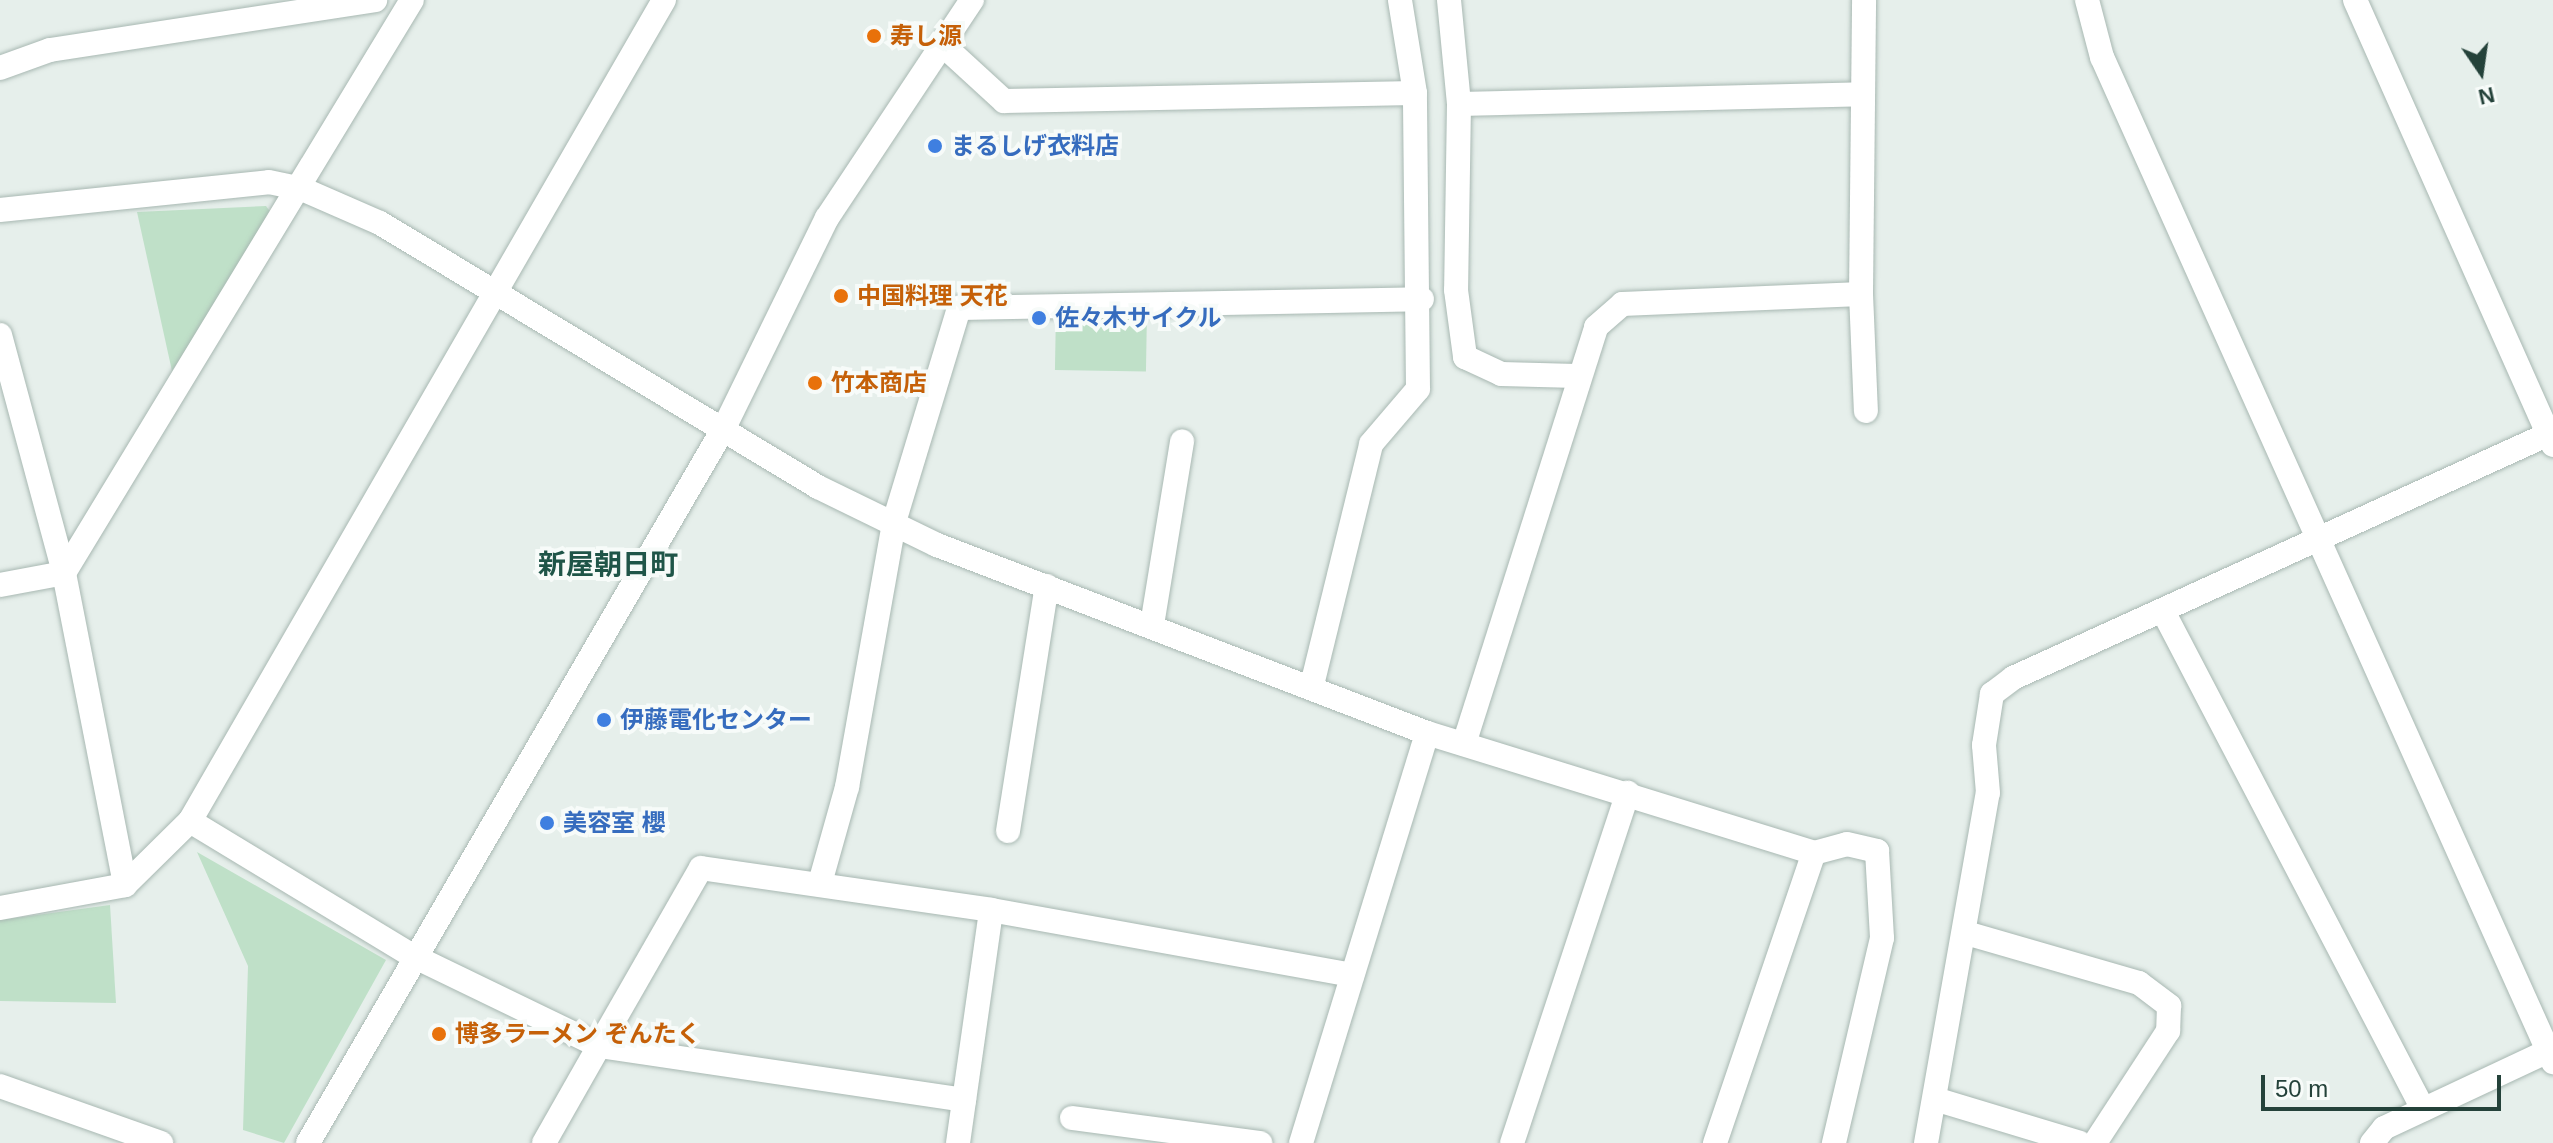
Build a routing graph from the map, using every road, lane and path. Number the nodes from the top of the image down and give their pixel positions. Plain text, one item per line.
1 (375, 0) edge
2 (412, 0) edge
3 (664, 0) edge
4 (972, 0) edge
5 (1400, 0) edge
6 (1449, 0) edge
7 (1864, 0) edge
8 (2087, 0) edge
9 (2355, 0) edge
10 (945, 47) junction
11 (0, 68) edge
12 (1415, 93) junction
13 (1863, 94) junction
14 (1459, 104) junction
15 (302, 189) junction
16 (0, 210) edge
17 (497, 294) junction
18 (1861, 294) junction
19 (1422, 299) junction
20 (0, 335) edge
21 (1577, 376) junction
22 (1866, 411) dead end
23 (725, 426) junction
24 (2551, 437) edge
25 (1182, 441) dead end
26 (894, 522) junction
27 (2318, 540) junction
28 (64, 573) junction
29 (0, 585) edge
30 (1047, 586) junction
31 (2164, 613) junction
32 (1152, 625) junction
33 (1312, 685) junction
34 (1427, 733) junction
35 (1464, 744) junction
36 (1628, 793) junction
37 (190, 821) junction
38 (1008, 831) dead end
39 (1814, 853) junction
40 (820, 883) junction
41 (125, 885) junction
42 (0, 908) edge
43 (991, 910) junction
44 (1966, 933) junction
45 (411, 955) junction
46 (1352, 975) junction
47 (599, 1046) junction
48 (2551, 1054) edge
49 (0, 1086) edge
50 (964, 1100) junction
51 (1938, 1100) junction
52 (2423, 1109) junction
53 (1072, 1118) dead end
54 (161, 1143) edge
55 (308, 1143) edge
56 (544, 1143) edge
57 (958, 1143) edge
58 (1260, 1143) edge
59 (1301, 1143) edge
60 (1512, 1143) edge
61 (1715, 1143) edge
62 (1834, 1143) edge
63 (1926, 1143) edge
64 (2080, 1143) edge
65 (2095, 1143) edge
66 (2372, 1143) edge

1 - 11 street
2 - 15 street
3 - 17 street
4 - 10 street
5 - 12 street
6 - 14 street
7 - 13 street
8 - 27 street
9 - 24 street
10 - 12 street
10 - 23 street
12 - 19 street
13 - 14 street
13 - 18 street
14 - 21 street
15 - 16 street
15 - 17 street
15 - 28 street
17 - 23 street
17 - 37 street
18 - 21 street
18 - 22 street
19 - 26 street
19 - 33 street
20 - 28 street
21 - 35 street
23 - 26 street
23 - 45 street
24 - 27 street
25 - 32 street
26 - 30 street
26 - 40 street
27 - 31 street
27 - 48 street
28 - 29 street
28 - 41 street
30 - 32 street
30 - 38 street
31 - 44 street
31 - 52 street
32 - 33 street
33 - 34 street
34 - 35 street
34 - 46 street
35 - 36 street
36 - 39 street
36 - 60 street
37 - 41 street
37 - 45 street
39 - 61 street
39 - 62 street
40 - 43 street
40 - 47 street
41 - 42 street
43 - 46 street
43 - 50 street
44 - 51 street
44 - 65 street
45 - 47 street
45 - 55 street
46 - 59 street
47 - 50 street
47 - 56 street
48 - 52 street
49 - 54 street
50 - 57 street
51 - 63 street
51 - 64 street
52 - 66 street
53 - 58 street

